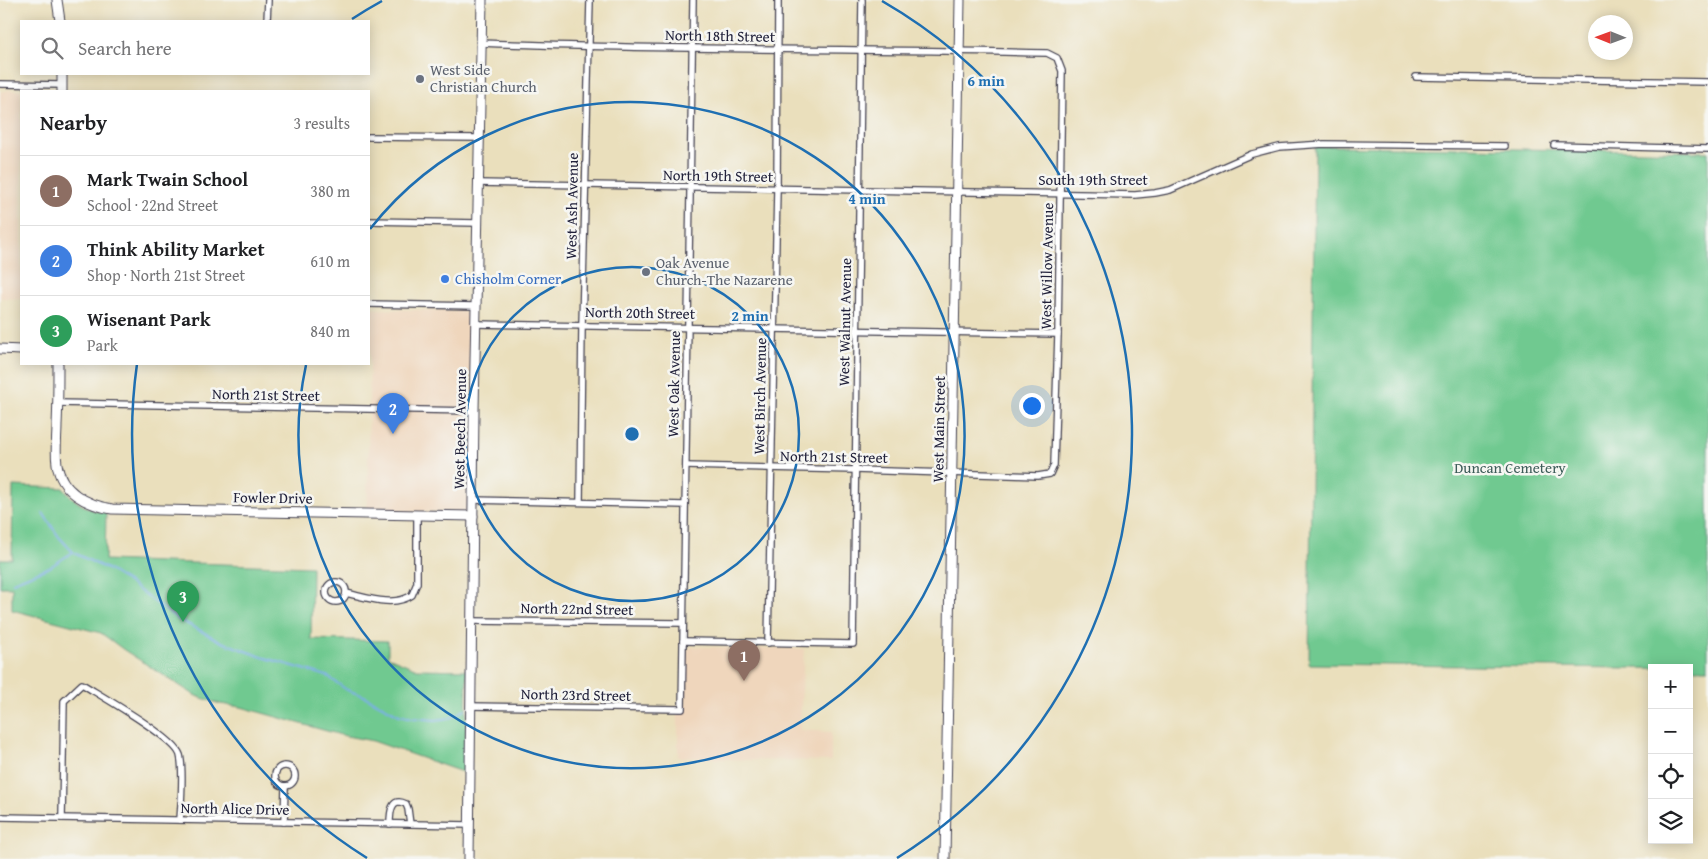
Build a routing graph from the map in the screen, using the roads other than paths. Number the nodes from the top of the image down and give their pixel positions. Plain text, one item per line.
1 (57, 0) edge
2 (268, 0) edge
3 (482, 0) edge
4 (590, 0) edge
5 (693, 0) edge
6 (778, 0) edge
7 (862, 0) edge
8 (960, 0) edge
9 (60, 20) edge
10 (267, 20) edge
11 (481, 44) junction
12 (588, 47) junction
13 (692, 48) junction
14 (777, 49) junction
15 (861, 50) junction
16 (959, 51) junction
17 (1057, 58) joint
18 (62, 75) edge
19 (1416, 77) dead end
20 (1708, 82) edge
21 (0, 84) edge
22 (62, 88) edge
23 (370, 137) edge
24 (479, 138) junction
25 (1554, 145) dead end
26 (1505, 146) dead end
27 (1708, 149) edge
28 (478, 183) junction
29 (585, 186) junction
30 (690, 188) junction
31 (776, 189) junction
32 (859, 191) junction
33 (957, 191) junction
34 (1061, 193) junction
35 (370, 221) edge
36 (478, 223) junction
37 (370, 304) edge
38 (476, 306) junction
39 (476, 324) junction
40 (582, 326) junction
41 (688, 327) junction
42 (774, 329) junction
43 (858, 330) junction
44 (955, 332) junction
45 (1058, 334) junction
46 (0, 349) edge
47 (20, 350) edge
48 (58, 365) edge
49 (58, 403) junction
50 (474, 411) junction
51 (686, 466) junction
52 (771, 468) junction
53 (855, 470) junction
54 (952, 472) junction
55 (1050, 474) joint
56 (473, 500) junction
57 (580, 502) junction
58 (685, 505) junction
59 (417, 514) junction
60 (473, 516) junction
61 (346, 593) dead end
62 (471, 620) junction
63 (682, 623) junction
64 (683, 641) junction
65 (768, 642) junction
66 (470, 706) junction
67 (682, 709) joint
68 (285, 786) dead end
69 (0, 817) edge
70 (62, 818) junction
71 (180, 820) junction
72 (284, 822) junction
73 (390, 824) junction
74 (410, 824) junction
75 (470, 825) junction
76 (469, 859) edge
77 (945, 859) edge

1 - 9 street
2 - 10 street
3 - 11 street, West Beech Avenue
4 - 12 street, West Ash Avenue
5 - 13 street, West Oak Avenue
6 - 14 street, West Birch Avenue
7 - 15 street, West Walnut Avenue
8 - 16 street, West Main Street
11 - 12 street, North 18th Street
11 - 24 street, West Beech Avenue
12 - 13 street, North 18th Street
12 - 29 street, West Ash Avenue
13 - 14 street, North 18th Street
13 - 30 street, West Oak Avenue
14 - 15 street, North 18th Street
14 - 31 street, West Birch Avenue
15 - 16 street, North 18th Street
15 - 32 street, West Walnut Avenue
16 - 17 street, North 18th Street
16 - 33 street, West Main Street
17 - 34 street, West Willow Avenue
18 - 22 street
19 - 20 street
21 - 22 street
23 - 24 street
24 - 28 street, West Beech Avenue
25 - 27 street
26 - 34 street, South 19th Street
28 - 29 street, North 19th Street
28 - 36 street, West Beech Avenue
29 - 30 street, North 19th Street
29 - 40 street, West Ash Avenue
30 - 31 street, North 19th Street
30 - 41 street, West Oak Avenue
31 - 32 street, North 19th Street
31 - 42 street, West Birch Avenue
32 - 33 street, North 19th Street
32 - 43 street, West Walnut Avenue
33 - 34 street, South 19th Street
33 - 44 street, West Main Street
34 - 45 street, West Willow Avenue
35 - 36 street
36 - 38 street, West Beech Avenue
37 - 38 street
38 - 39 street, West Beech Avenue
39 - 40 street, North 20th Street
39 - 50 street, West Beech Avenue
40 - 41 street, North 20th Street
40 - 57 street, West Ash Avenue
41 - 42 street, North 20th Street
41 - 51 street, West Oak Avenue
42 - 43 street, North 20th Street
42 - 52 street, West Birch Avenue
43 - 44 street, North 20th Street
43 - 53 street, West Walnut Avenue
44 - 45 street, North 20th Street
44 - 54 street, West Main Street
45 - 55 street, West Willow Avenue
46 - 47 street
48 - 49 street
49 - 50 street, North 21st Street
49 - 59 street, Fowler Drive
50 - 56 street, West Beech Avenue
51 - 52 street, North 21st Street
51 - 58 street, West Oak Avenue
52 - 53 street, North 21st Street
52 - 65 street, West Birch Avenue
53 - 54 street, North 21st Street
53 - 65 street, West Walnut Avenue
54 - 55 street, North 21st Street
54 - 77 street, West Main Street
56 - 57 street
56 - 60 street, West Beech Avenue
57 - 58 street
58 - 63 street, West Oak Avenue
59 - 60 street, Fowler Drive
59 - 61 street
60 - 62 street, West Beech Avenue
62 - 63 street, North 22nd Street
62 - 66 street, West Beech Avenue
63 - 64 street, West Oak Avenue
64 - 65 street
64 - 67 street, West Oak Avenue
66 - 67 street, North 23rd Street
66 - 75 street, West Beech Avenue
68 - 72 street
69 - 70 street, North Alice Drive
70 - 71 street, North Alice Drive
70 - 71 street
71 - 72 street, North Alice Drive
72 - 73 street, North Alice Drive
73 - 74 street, North Alice Drive
73 - 74 street
74 - 75 street, North Alice Drive
75 - 76 street, West Beech Avenue

